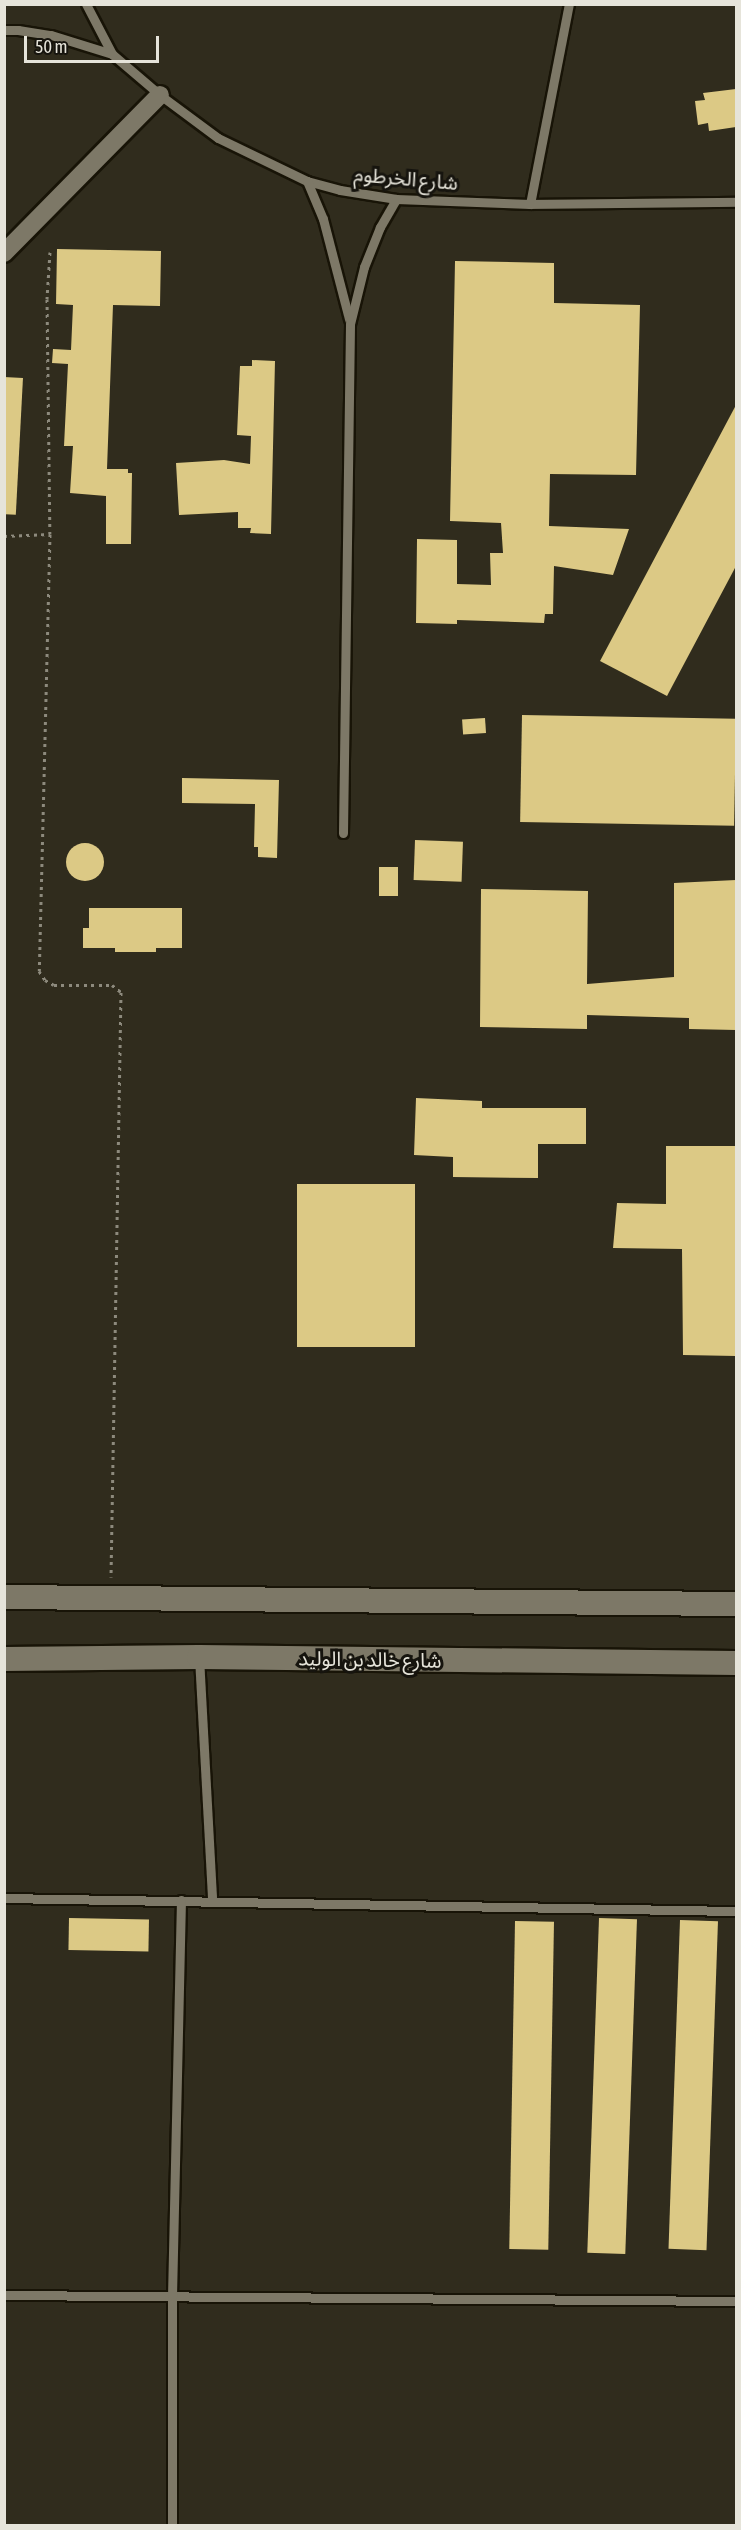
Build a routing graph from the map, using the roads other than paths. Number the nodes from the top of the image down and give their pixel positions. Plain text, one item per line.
1 (86, 4) edge
2 (569, 4) edge
3 (4, 30) edge
4 (112, 54) junction
5 (160, 95) junction
6 (307, 181) junction
7 (396, 198) junction
8 (736, 202) edge
9 (530, 204) junction
10 (4, 254) edge
11 (350, 324) junction
12 (343, 833) dead end
13 (4, 1597) edge
14 (736, 1604) edge
15 (199, 1657) junction
16 (4, 1659) edge
17 (736, 1663) edge
18 (4, 1898) edge
19 (181, 1900) junction
20 (212, 1900) junction
21 (736, 1911) edge
22 (4, 2295) edge
23 (172, 2296) junction
24 (736, 2301) edge
25 (172, 2526) edge

1 - 4 lane, شارع الخرطوم
2 - 9 lane
3 - 4 lane, شارع الخرطوم
4 - 5 lane, شارع الخرطوم
5 - 6 lane, شارع الخرطوم
5 - 10 street
6 - 7 lane, شارع الخرطوم
6 - 11 lane
7 - 9 lane, شارع الخرطوم
7 - 11 lane
8 - 9 lane, شارع الخرطوم
11 - 12 lane
13 - 14 main road
15 - 16 main road, شارع خالد بن الوليد
15 - 17 main road, شارع خالد بن الوليد
15 - 20 lane
18 - 19 lane
19 - 20 lane
19 - 23 lane
20 - 21 lane
22 - 23 lane
23 - 24 lane
23 - 25 lane

